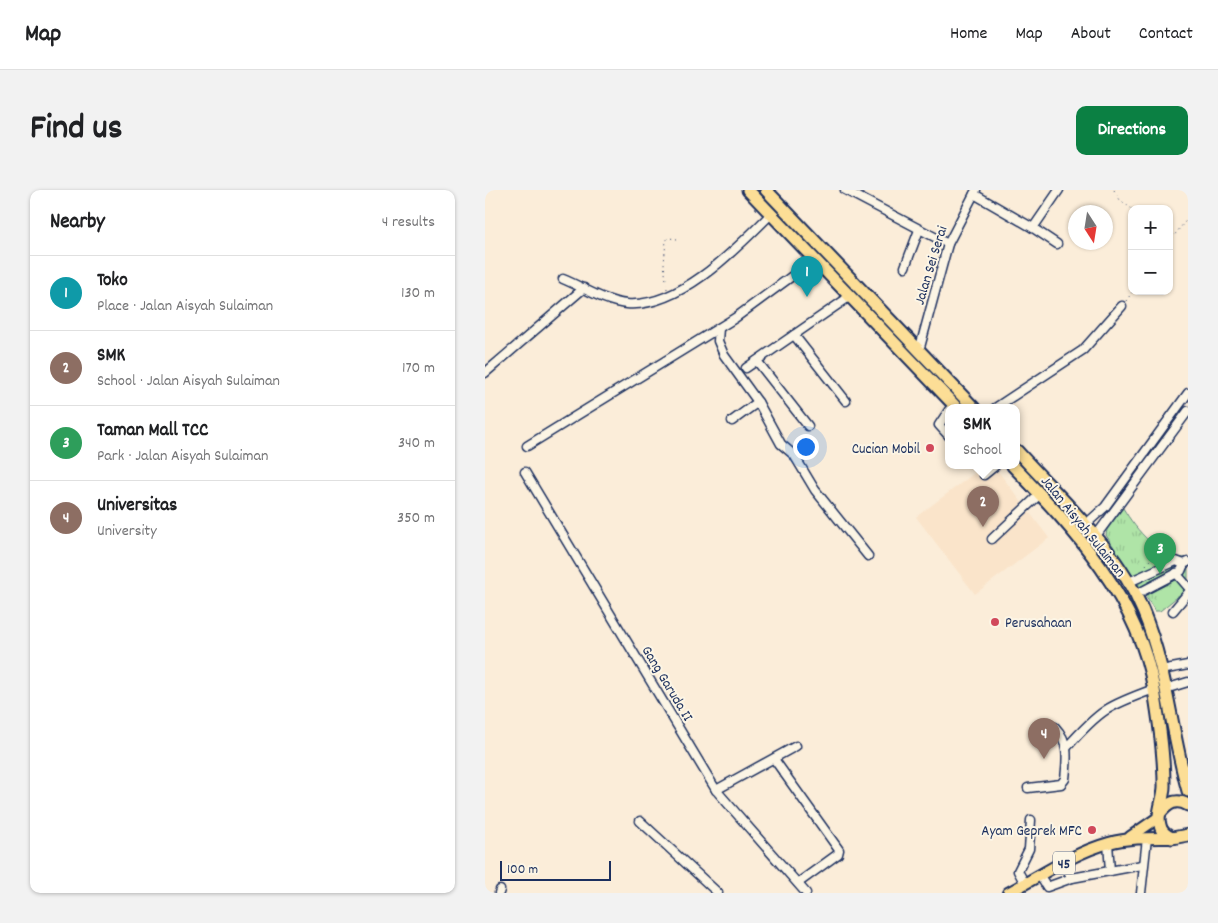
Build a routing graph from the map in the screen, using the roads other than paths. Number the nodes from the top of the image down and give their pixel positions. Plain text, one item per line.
1 (748, 190) edge
2 (766, 190) edge
3 (845, 190) edge
4 (1059, 190) edge
5 (975, 192) edge
6 (771, 214) junction
7 (1033, 228) junction
8 (919, 230) junction
9 (948, 244) junction
10 (1057, 244) dead end
11 (814, 260) junction
12 (905, 267) dead end
13 (563, 279) dead end
14 (584, 288) junction
15 (849, 297) junction
16 (1122, 306) road end
17 (719, 328) junction
18 (794, 335) junction
19 (919, 351) junction
20 (757, 361) junction
21 (746, 368) dead end
22 (485, 373) edge
23 (1188, 393) edge
24 (846, 401) dead end
25 (757, 402) junction
26 (949, 404) edge
27 (970, 404) edge
28 (1001, 404) edge
29 (1188, 411) edge
30 (945, 417) edge
31 (732, 421) dead end
32 (808, 426) dead end
33 (1162, 430) junction
34 (945, 431) edge
35 (1170, 436) junction
36 (527, 446) dead end
37 (1020, 456) edge
38 (991, 469) edge
39 (1017, 469) edge
40 (525, 472) dead end
41 (984, 475) dead end
42 (1038, 486) junction
43 (1085, 525) junction
44 (1095, 536) junction
45 (992, 539) dead end
46 (867, 556) dead end
47 (1186, 563) edge
48 (1177, 573) junction
49 (1129, 582) junction
50 (1188, 587) edge
51 (1188, 593) edge
52 (1135, 596) junction
53 (1173, 611) dead end
54 (1188, 665) edge
55 (1161, 670) junction
56 (1188, 682) edge
57 (1159, 689) junction
58 (1055, 727) dead end
59 (796, 746) dead end
60 (1067, 747) junction
61 (774, 758) junction
62 (1027, 788) dead end
63 (1187, 788) edge
64 (716, 790) junction
65 (1188, 805) edge
66 (1160, 815) junction
67 (1031, 820) dead end
68 (640, 821) dead end
69 (1188, 835) edge
70 (1147, 838) junction
71 (1175, 838) junction
72 (1122, 840) junction
73 (1108, 843) junction
74 (1063, 863) junction
75 (1142, 865) junction
76 (1110, 871) junction
77 (1040, 876) junction
78 (1072, 878) junction
79 (798, 883) junction
80 (1025, 884) junction
81 (718, 893) edge
82 (807, 893) edge
83 (1008, 893) edge
84 (1141, 893) edge

1 - 6 highway
2 - 19 highway
3 - 8 street
4 - 7 street
5 - 7 street
5 - 9 street, Jalan Sei Serai
6 - 11 highway
6 - 14 street
7 - 10 street
8 - 9 street
8 - 12 street
9 - 19 street, Jalan Sei Serai
11 - 15 highway
11 - 17 street
13 - 14 street
14 - 22 street
15 - 18 street
15 - 26 highway
16 - 28 street
17 - 25 street
17 - 36 street
18 - 20 street
18 - 24 street
19 - 27 highway
20 - 21 street
20 - 32 street
23 - 33 street
25 - 31 street
25 - 46 street
29 - 35 street
30 - 34 street
33 - 35 street
33 - 43 street
35 - 44 street
37 - 42 highway, Jalan Aisyah Sulaiman
38 - 41 street
39 - 42 highway, Jalan Aisyah Sulaiman
40 - 64 street, Gang Garuda II
42 - 43 highway, Jalan Aisyah Sulaiman
42 - 45 street
42 - 57 highway, Jalan Aisyah Sulaiman
43 - 44 highway, Jalan Aisyah Sulaiman
44 - 49 highway, Jalan Aisyah Sulaiman
47 - 48 street
47 - 49 street
48 - 50 street
48 - 52 street
49 - 52 highway, Jalan Aisyah Sulaiman
51 - 53 street
52 - 55 highway, Jalan Aisyah Sulaiman
54 - 55 street
55 - 57 highway, Jalan Aisyah Sulaiman
56 - 57 street
57 - 60 street
57 - 63 highway, Jalan Aisyah Sulaiman
57 - 66 highway, Jalan Aisyah Sulaiman
58 - 60 street
59 - 61 street
60 - 62 street
61 - 64 street
61 - 79 street
64 - 79 street, Gang Garuda II
65 - 66 highway, 45
66 - 71 highway
66 - 72 main road, 45
67 - 80 street
68 - 81 street
69 - 71 highway, 45
70 - 71 main road, 45
70 - 72 main road, 45
70 - 75 street
72 - 73 main road, 45
73 - 74 main road, 45
73 - 76 street
74 - 77 main road, 45
74 - 78 street
75 - 76 street
75 - 84 street
76 - 78 street
77 - 78 street
77 - 80 main road, 45
79 - 82 street, Gang Garuda II
80 - 83 main road, 45

